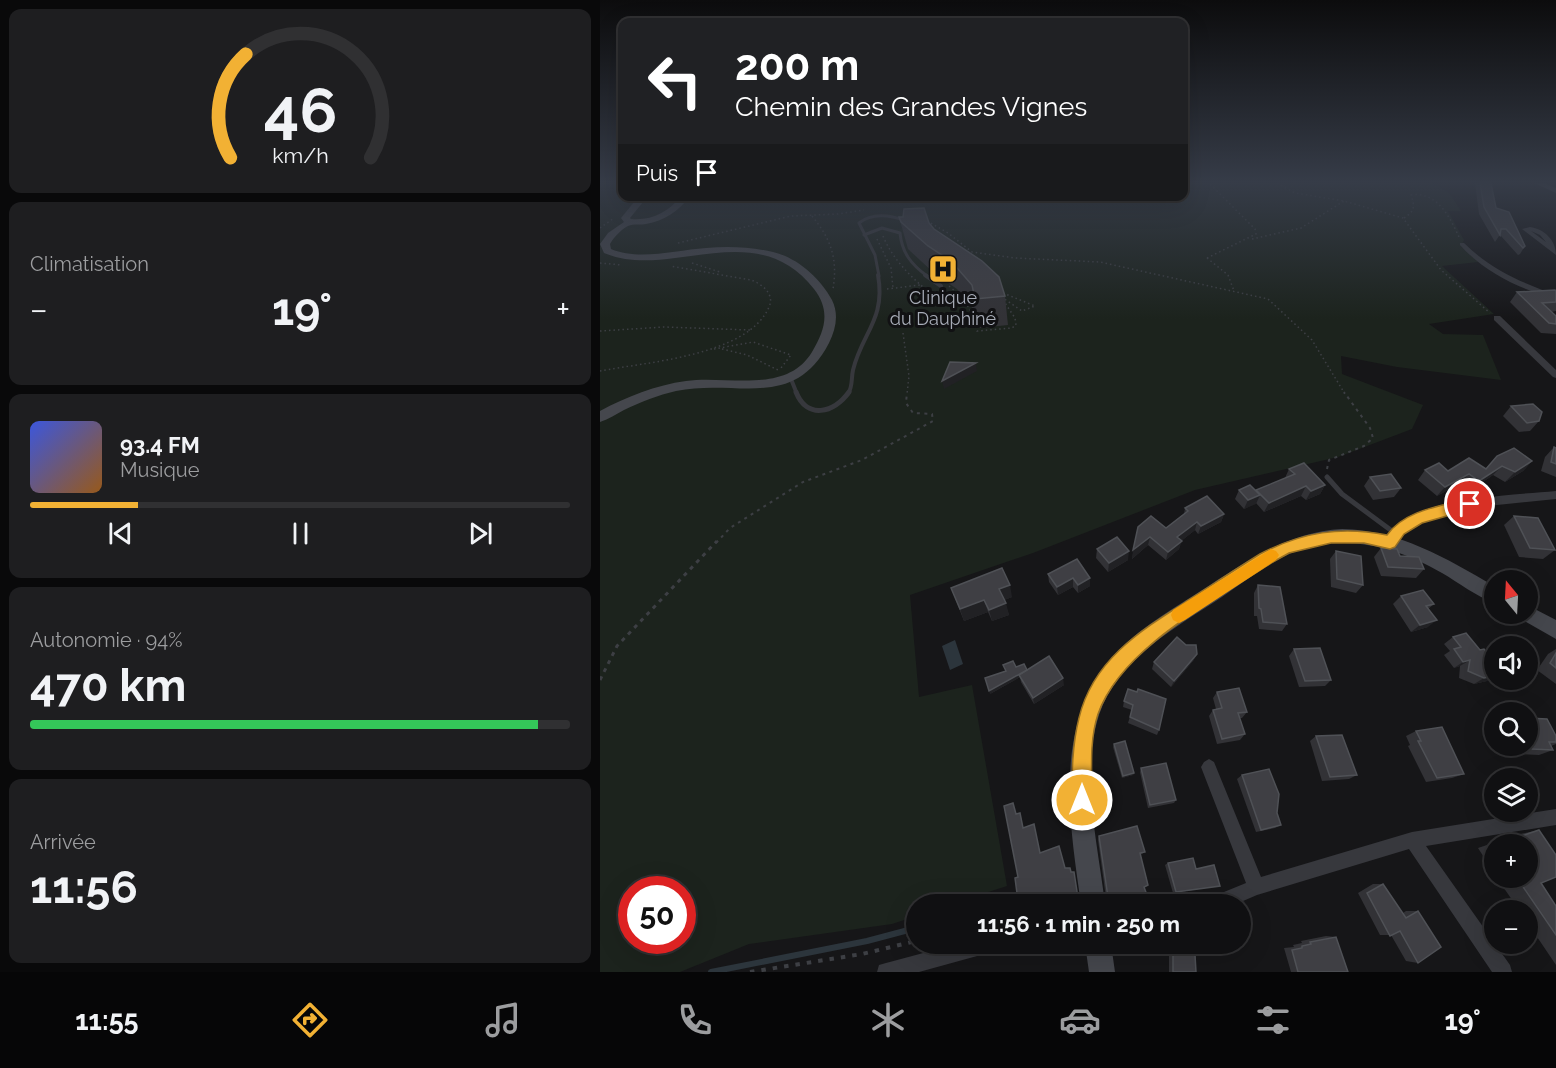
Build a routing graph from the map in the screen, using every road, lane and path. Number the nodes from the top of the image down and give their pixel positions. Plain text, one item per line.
1 (620, 228) edge
2 (735, 228) edge
3 (820, 228) edge
4 (861, 228) edge
5 (1255, 228) edge
6 (1300, 228) edge
7 (1412, 228) edge
8 (1453, 228) edge
9 (948, 233) dead end
10 (864, 235) junction
11 (1252, 239) junction
12 (1462, 244) joint
13 (671, 245) dead end
14 (662, 261) junction
15 (600, 263) edge
16 (624, 265) dead end
17 (933, 280) junction
18 (920, 285) junction
19 (893, 288) junction
20 (941, 288) junction
21 (997, 288) edge
22 (881, 289) junction
23 (1234, 291) junction
24 (1556, 297) edge
25 (828, 300) junction
26 (1497, 318) joint
27 (750, 330) junction
28 (600, 331) edge
29 (903, 333) dead end
30 (711, 349) junction
31 (721, 349) junction
32 (778, 370) junction
33 (600, 371) edge
34 (1556, 375) edge
35 (791, 379) junction
36 (600, 417) edge
37 (1326, 477) joint
38 (1556, 495) edge
39 (1393, 538) junction
40 (1484, 589) edge
41 (1538, 620) edge
42 (1556, 630) edge
43 (600, 680) edge
44 (1209, 767) dead end
45 (1556, 817) edge
46 (1413, 840) junction
47 (1256, 887) junction
48 (1093, 894) edge
49 (1239, 894) edge
50 (906, 943) edge
51 (952, 954) edge
52 (1099, 954) edge
53 (750, 972) edge
54 (886, 972) edge
55 (1102, 972) edge
56 (1503, 972) edge

1 - 14 main road
2 - 13 path
3 - 25 path
4 - 10 lane
5 - 11 path
6 - 11 path
7 - 26 path
8 - 12 path
9 - 23 path
10 - 17 lane
10 - 22 lane
11 - 23 path
12 - 24 street
14 - 25 main road
14 - 27 path
15 - 16 path
17 - 18 path
17 - 20 lane
18 - 19 path
18 - 19 path
18 - 20 path
19 - 22 path
20 - 21 path
22 - 35 lane
23 - 37 path
25 - 35 main road
26 - 34 street
27 - 28 path
27 - 30 path
29 - 43 path
30 - 31 path
30 - 33 path
31 - 32 path
31 - 32 path
32 - 35 path
35 - 36 main road
37 - 39 lane
38 - 39 street
39 - 40 main road
39 - 48 main road
41 - 42 main road
44 - 47 street
45 - 46 street
46 - 47 street
46 - 56 street
47 - 49 street
50 - 53 path
51 - 54 street
52 - 55 main road

